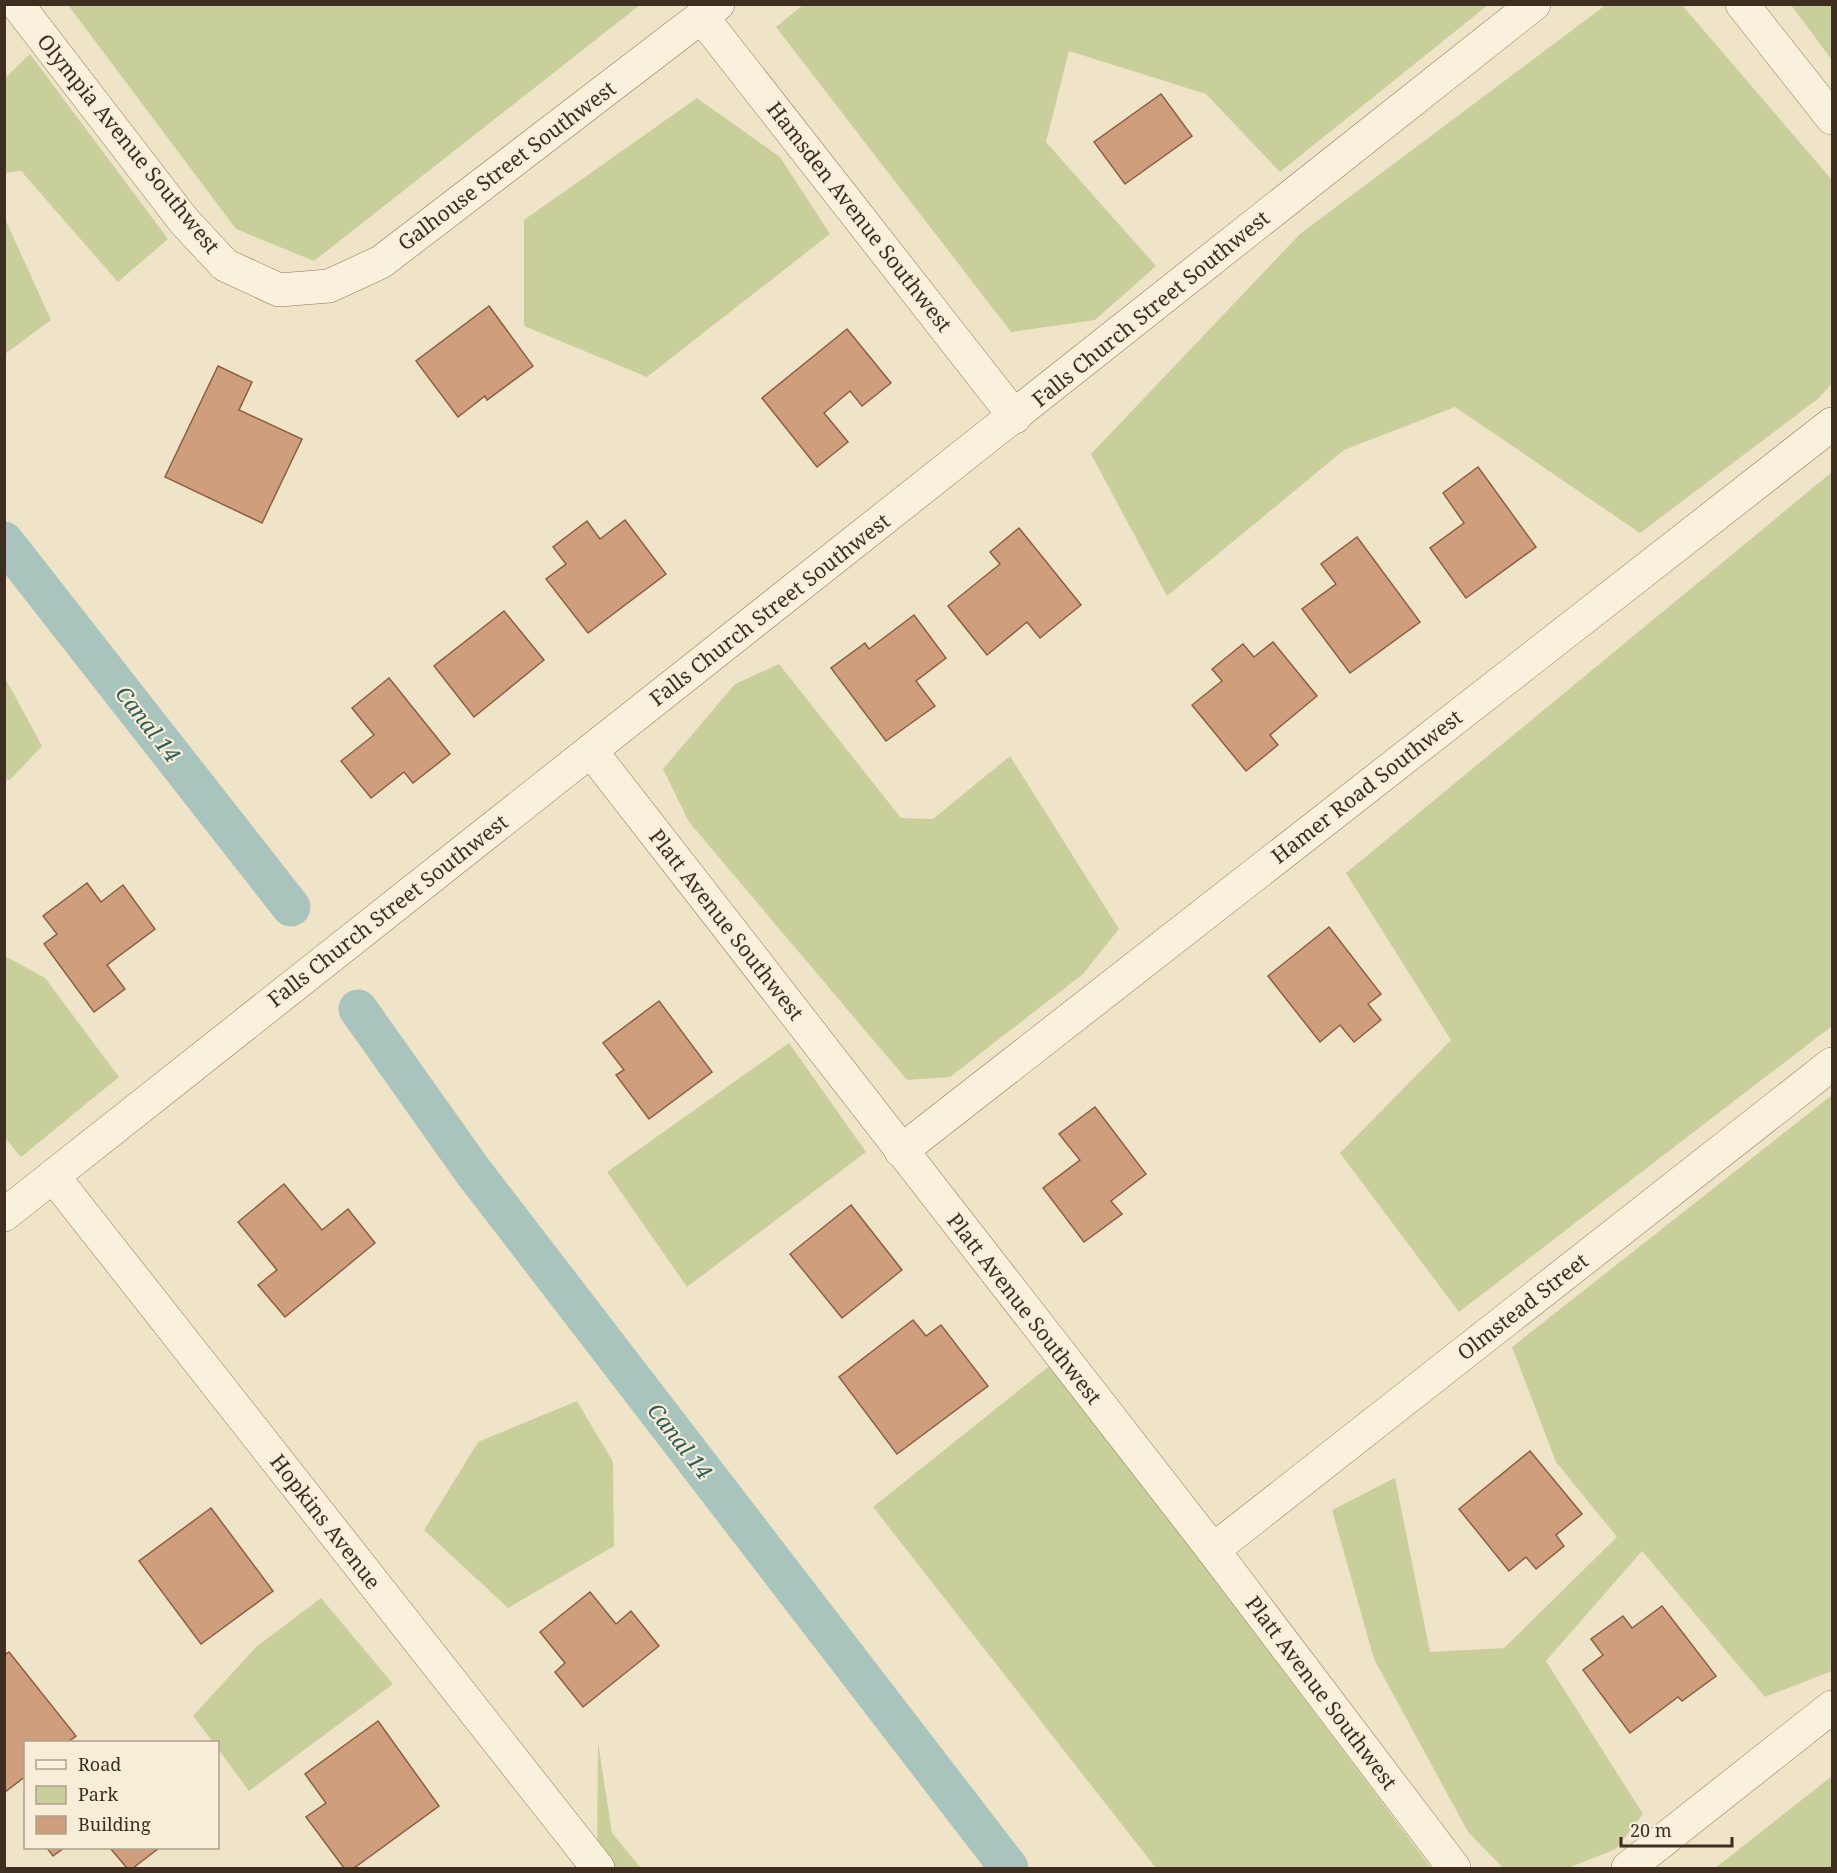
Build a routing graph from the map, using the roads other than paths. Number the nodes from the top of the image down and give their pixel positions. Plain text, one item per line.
1 (17, 4) edge
2 (1534, 4) edge
3 (1742, 4) edge
4 (710, 11) edge
5 (1833, 118) edge
6 (279, 290) joint
7 (1015, 417) junction
8 (1833, 424) edge
9 (591, 751) junction
10 (1833, 1064) edge
11 (901, 1151) junction
12 (52, 1176) junction
13 (4, 1215) edge
14 (1212, 1550) junction
15 (1833, 1707) edge
16 (598, 1869) edge
17 (1454, 1869) edge
18 (1628, 1869) edge

1 - 6 street, Olympia Avenue Southwest
2 - 7 street, Falls Church Street Southwest
3 - 5 street
4 - 6 street, Galhouse Street Southwest
4 - 7 street, Hamsden Avenue Southwest
7 - 9 street, Falls Church Street Southwest
8 - 11 street, Hamer Road Southwest
9 - 11 street, Platt Avenue Southwest
9 - 12 street, Falls Church Street Southwest
10 - 14 street, Olmstead Street
11 - 14 street, Platt Avenue Southwest
12 - 13 street, Falls Church Street Southwest
12 - 16 street, Hopkins Avenue
14 - 17 street, Platt Avenue Southwest
15 - 18 street

